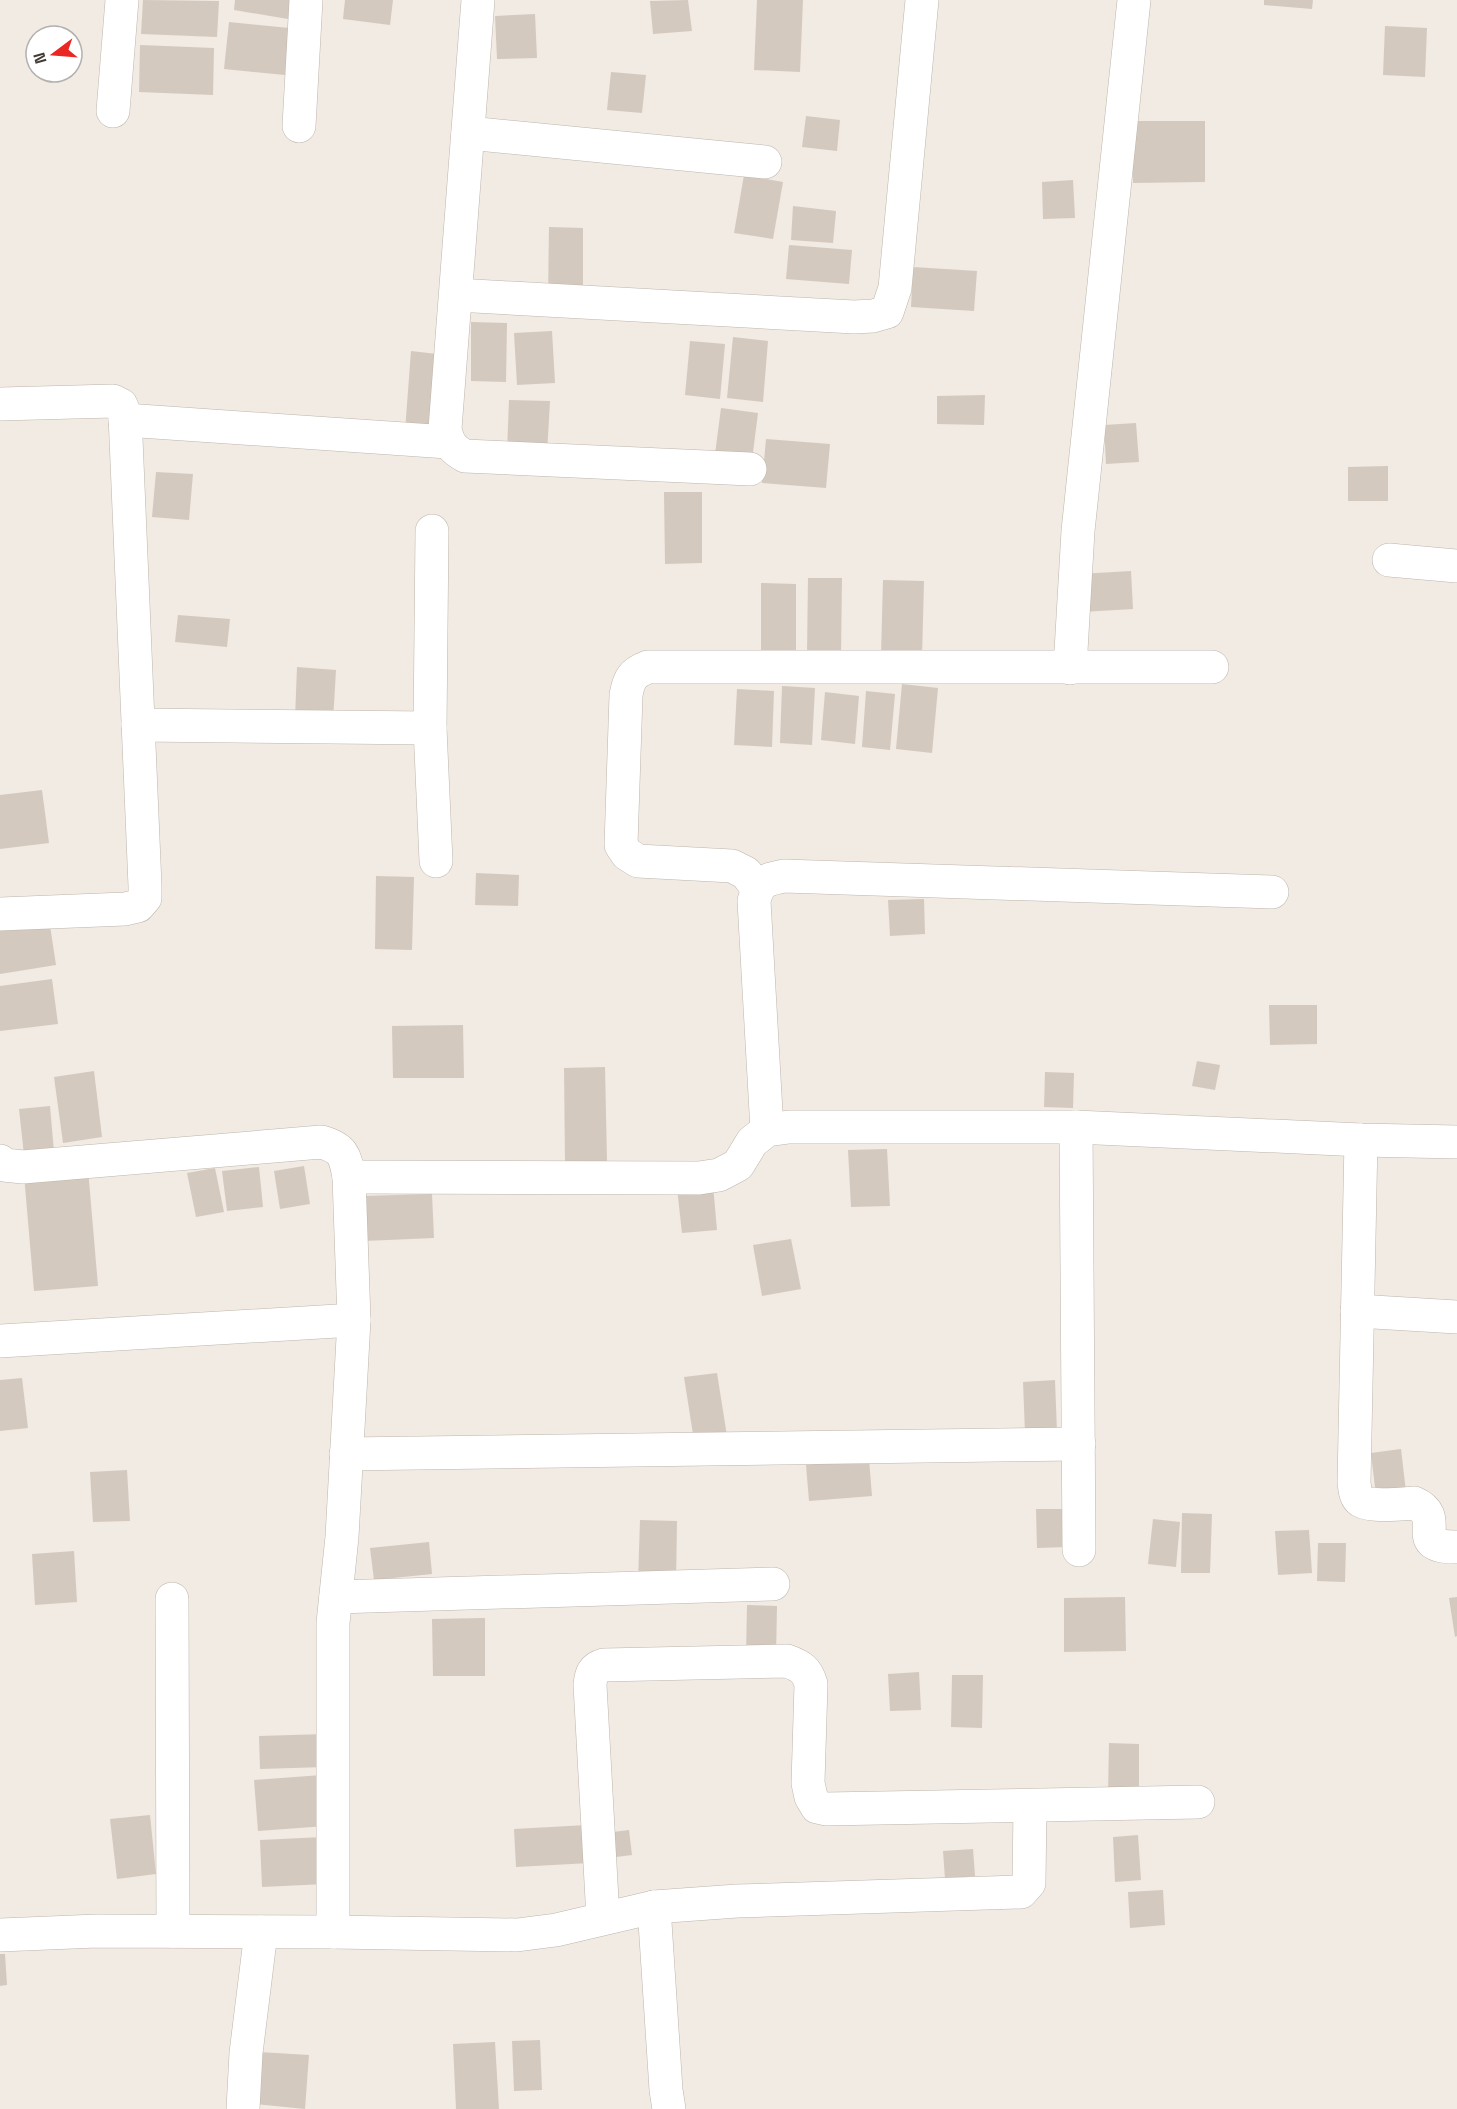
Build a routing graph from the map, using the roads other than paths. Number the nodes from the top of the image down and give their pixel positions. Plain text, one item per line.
1 (122, 0) edge
2 (306, 0) edge
3 (478, 0) edge
4 (922, 0) edge
5 (1134, 0) edge
6 (113, 111) dead end
7 (299, 126) dead end
8 (468, 132) junction
9 (765, 162) dead end
10 (456, 295) junction
11 (0, 404) edge
12 (125, 420) junction
13 (448, 442) junction
14 (750, 469) dead end
15 (432, 531) dead end
16 (1389, 560) dead end
17 (1457, 566) edge
18 (1212, 667) dead end
19 (1070, 668) junction
20 (138, 725) junction
21 (430, 728) junction
22 (436, 861) dead end
23 (757, 888) junction
24 (1272, 891) dead end
25 (0, 914) edge
26 (1076, 1127) junction
27 (767, 1130) junction
28 (1361, 1140) junction
29 (1457, 1142) edge
30 (0, 1161) edge
31 (349, 1177) junction
32 (1357, 1311) junction
33 (1457, 1317) edge
34 (354, 1320) junction
35 (0, 1341) edge
36 (1079, 1444) junction
37 (346, 1454) junction
38 (1457, 1547) edge
39 (1079, 1550) dead end
40 (773, 1584) dead end
41 (336, 1597) junction
42 (172, 1599) dead end
43 (1198, 1802) dead end
44 (1030, 1806) junction
45 (654, 1907) junction
46 (603, 1918) junction
47 (173, 1931) junction
48 (261, 1932) junction
49 (333, 1932) junction
50 (0, 1935) edge
51 (243, 2109) edge
52 (669, 2109) edge

1 - 6 street
2 - 7 street
3 - 8 street
4 - 10 street
5 - 19 street
8 - 9 street
8 - 10 street
10 - 13 street
11 - 12 street
12 - 13 street
12 - 20 street
13 - 14 street
15 - 21 street
16 - 17 street
18 - 19 street
19 - 23 street
20 - 21 street
20 - 25 street
21 - 22 street
23 - 24 street
23 - 27 street
26 - 27 street
26 - 28 street
26 - 36 street
27 - 31 street
28 - 29 street
28 - 32 street
30 - 31 street
31 - 34 street
32 - 33 street
32 - 38 street
34 - 35 street
34 - 37 street
36 - 37 street
36 - 39 street
37 - 41 street
40 - 41 street
41 - 49 street
42 - 47 street
43 - 44 street
44 - 45 street
44 - 46 street
45 - 46 street
45 - 52 street
46 - 49 street
47 - 48 street
47 - 50 street
48 - 49 street
48 - 51 street

